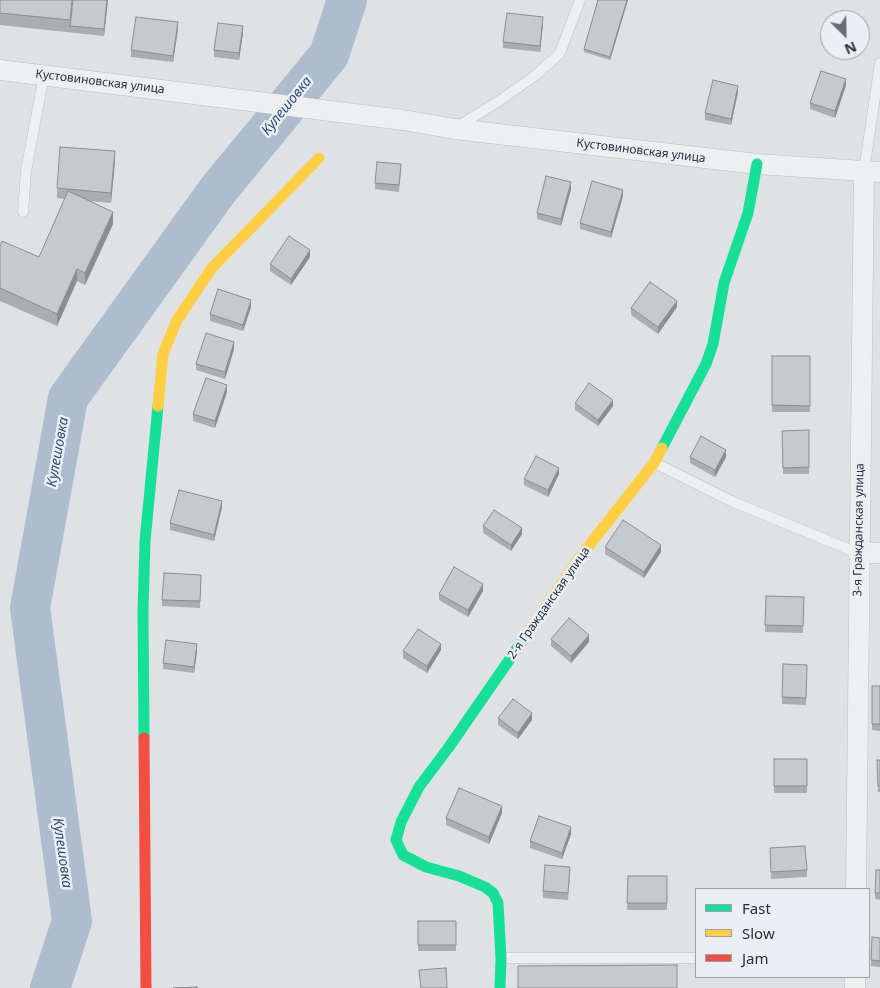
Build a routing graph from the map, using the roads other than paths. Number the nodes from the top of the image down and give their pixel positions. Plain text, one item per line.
1 (580, 0) edge
2 (880, 63) edge
3 (0, 70) edge
4 (44, 75) junction
5 (455, 129) junction
6 (319, 158) dead end
7 (757, 164) junction
8 (872, 172) edge
9 (23, 212) dead end
10 (654, 463) junction
11 (858, 553) junction
12 (880, 553) edge
13 (856, 888) edge
14 (501, 958) junction
15 (695, 958) edge
16 (146, 988) edge
17 (500, 988) edge

1 - 5 lane
2 - 8 lane
3 - 4 street, Кустовиновская улица
4 - 5 street, Кустовиновская улица
4 - 9 lane
5 - 7 street, Кустовиновская улица
6 - 16 street
7 - 8 street, Кустовиновская улица
7 - 10 street, 2-я Гражданская улица
8 - 11 street, 3-я Гражданская улица
10 - 11 lane
10 - 14 street, 2-я Гражданская улица
11 - 12 street
11 - 13 street, 3-я Гражданская улица
14 - 15 lane
14 - 17 street, 2-я Гражданская улица

